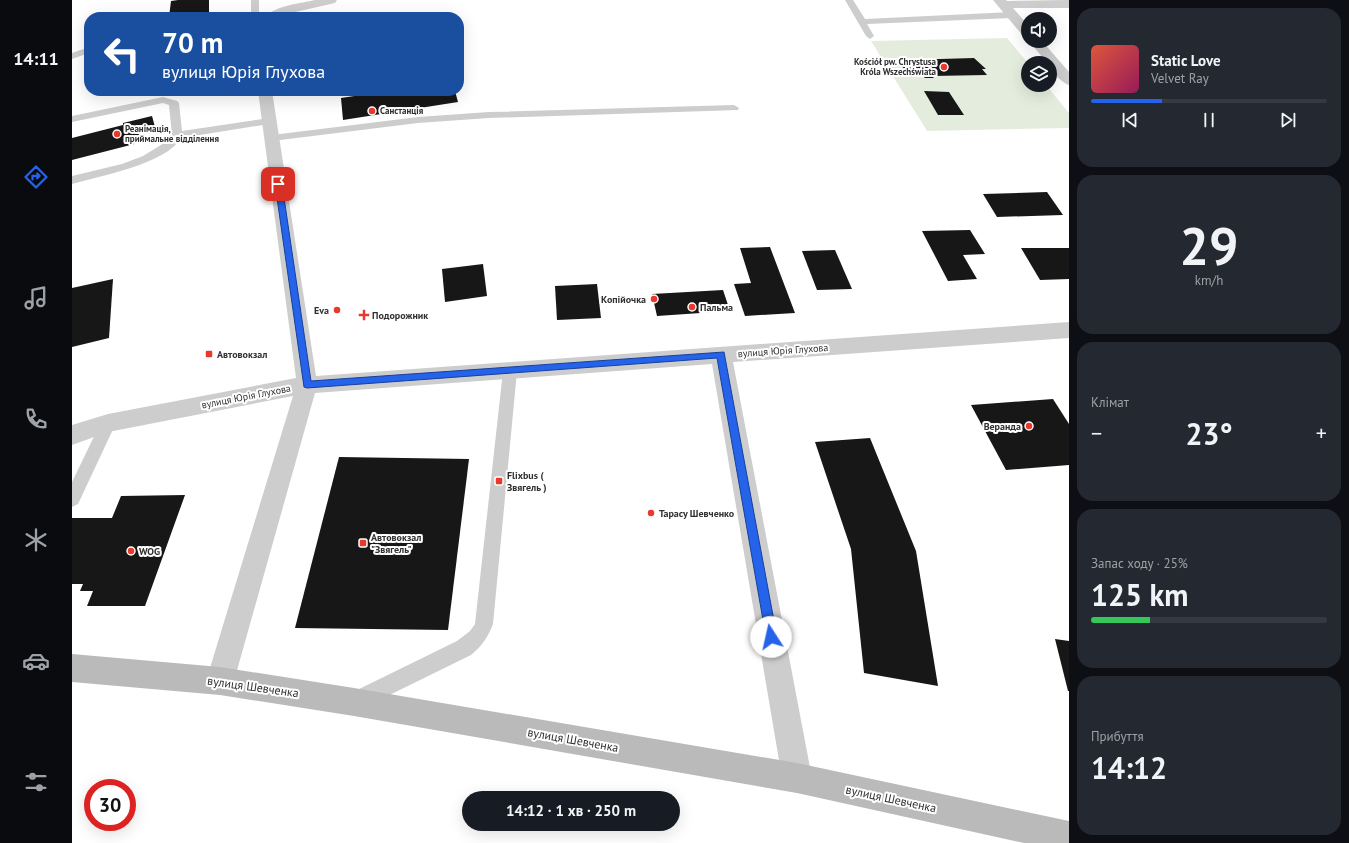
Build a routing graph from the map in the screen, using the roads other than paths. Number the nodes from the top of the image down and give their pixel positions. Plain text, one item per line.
1 (255, 0) edge
2 (331, 0) edge
3 (849, 0) edge
4 (1002, 2) edge
5 (1069, 4) edge
6 (255, 12) edge
7 (283, 12) edge
8 (1012, 15) junction
9 (862, 22) junction
10 (1021, 25) edge
11 (870, 36) dead end
12 (1041, 48) edge
13 (84, 52) edge
14 (72, 56) edge
15 (1069, 81) edge
16 (265, 96) edge
17 (734, 108) dead end
18 (72, 119) edge
19 (270, 130) junction
20 (177, 135) junction
21 (72, 180) edge
22 (1069, 330) edge
23 (721, 354) junction
24 (510, 371) junction
25 (307, 385) junction
26 (108, 423) junction
27 (72, 435) edge
28 (72, 499) edge
29 (72, 668) edge
30 (220, 681) junction
31 (354, 702) junction
32 (797, 778) junction
33 (1069, 837) edge

1 - 6 lane
2 - 7 street
3 - 9 lane
4 - 5 street
4 - 8 street
8 - 9 lane
8 - 10 street
9 - 11 lane
12 - 15 street
13 - 14 lane
16 - 19 street
17 - 19 lane
18 - 20 lane
19 - 20 lane
19 - 25 street
20 - 21 lane
22 - 23 street, вулиця Юрія Глухова
23 - 24 street, вулиця Юрія Глухова
23 - 32 street
24 - 25 street, вулиця Юрія Глухова
24 - 31 lane
25 - 26 street, вулиця Юрія Глухова
25 - 30 street
26 - 27 street, вулиця Юрія Глухова
26 - 28 lane
29 - 30 main road, вулиця Шевченка
30 - 31 main road, вулиця Шевченка
31 - 32 main road, вулиця Шевченка
32 - 33 main road, вулиця Шевченка

